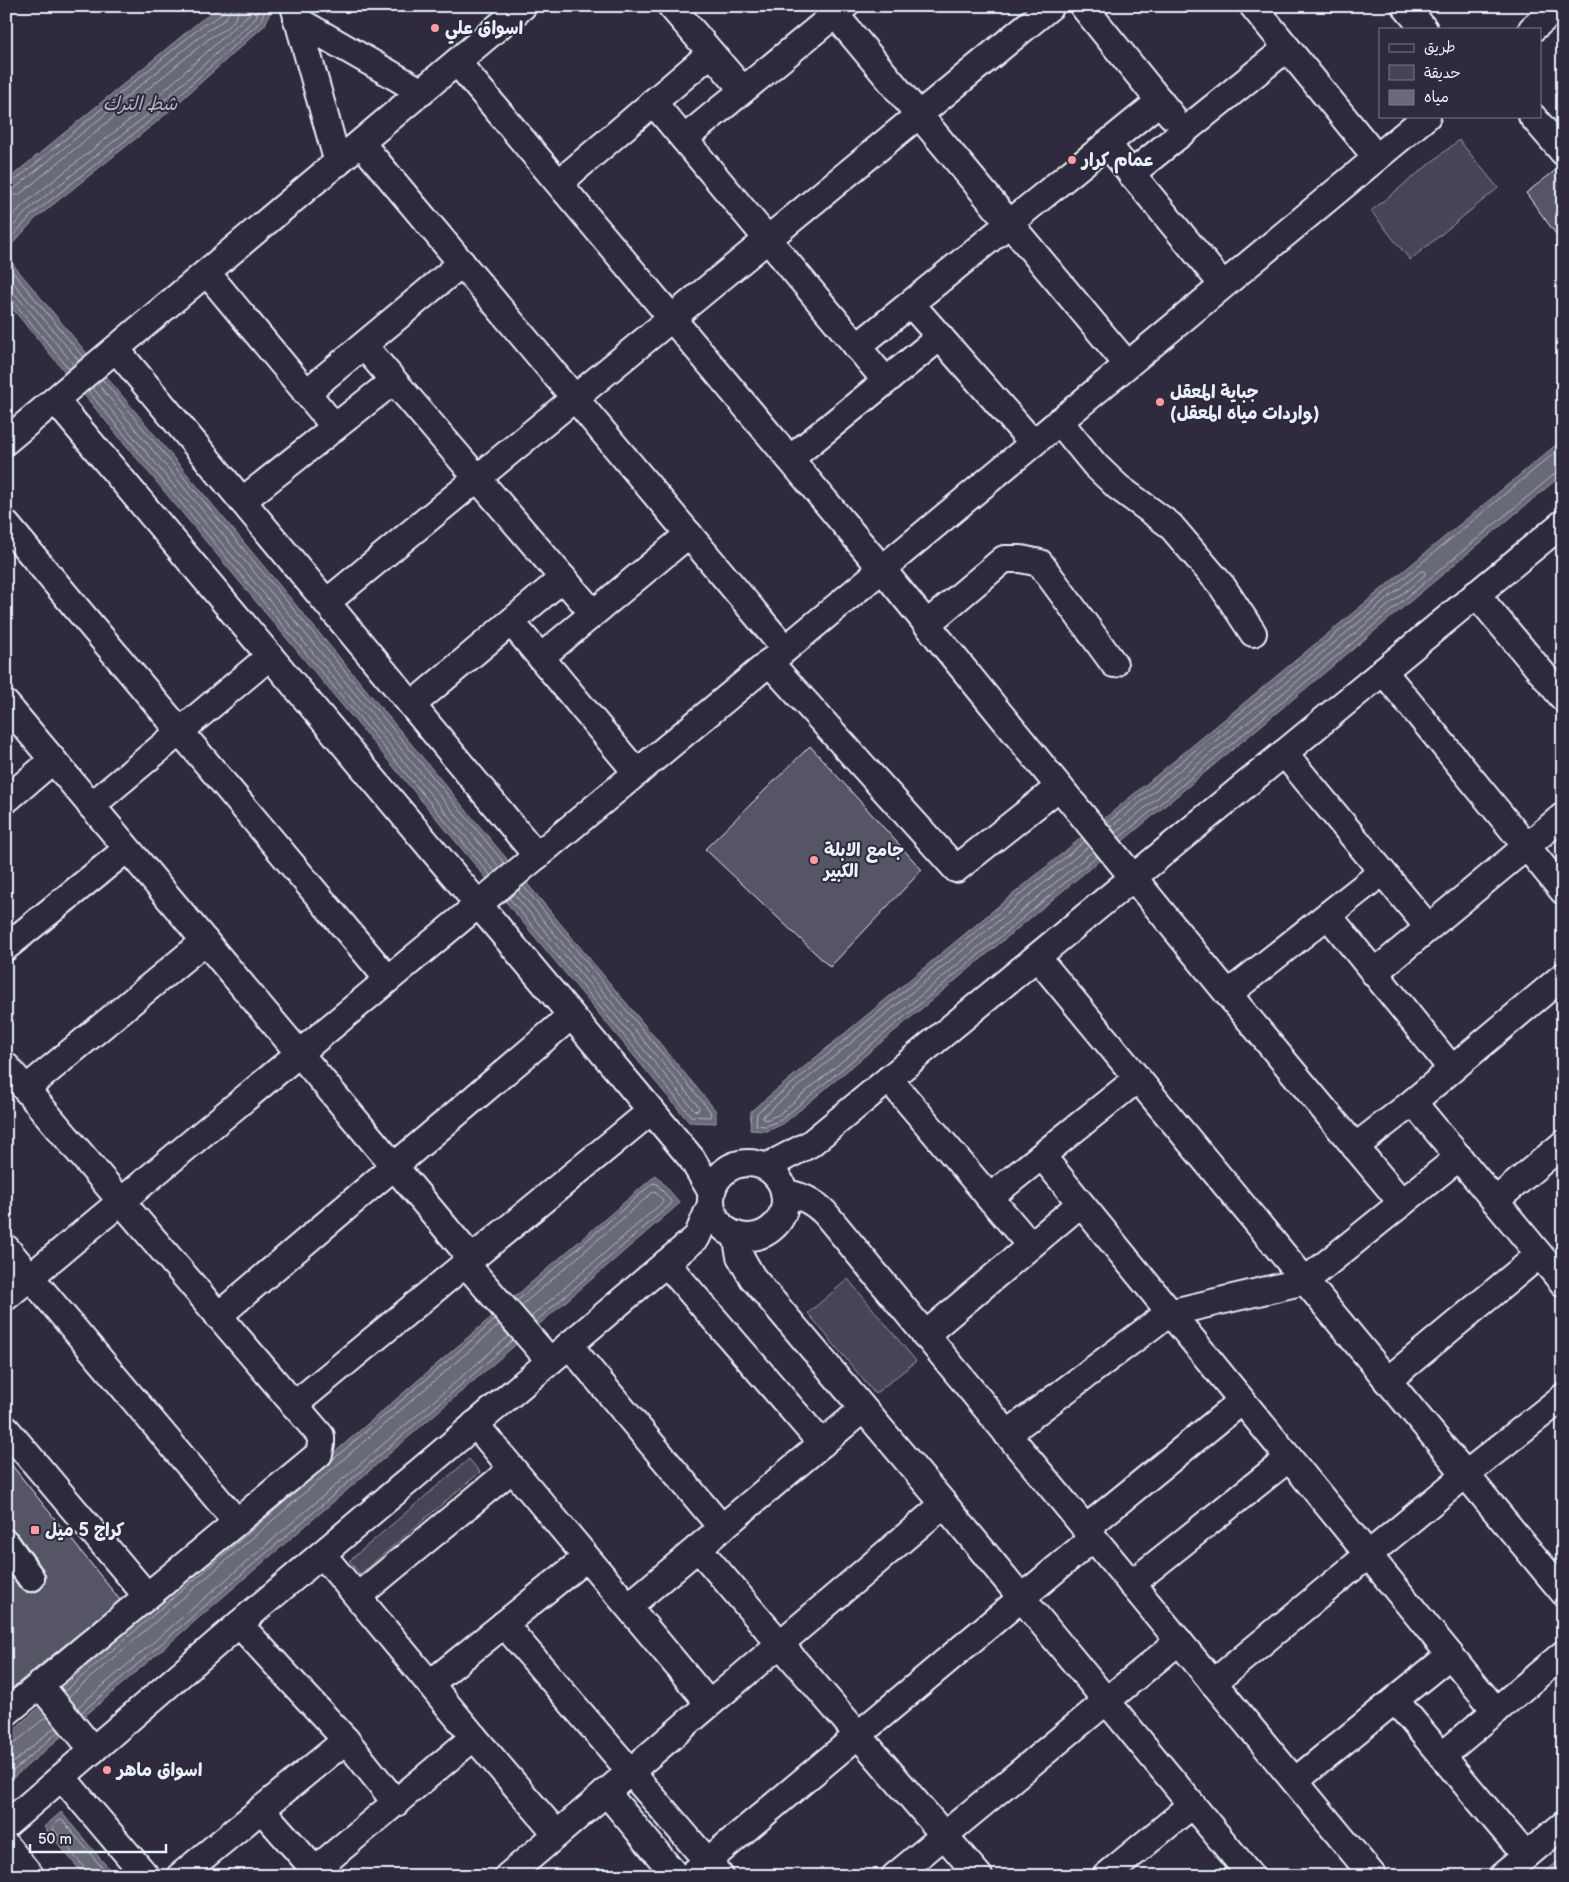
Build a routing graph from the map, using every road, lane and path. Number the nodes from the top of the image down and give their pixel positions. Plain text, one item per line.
1 (523, 6) edge
2 (671, 6) edge
3 (1051, 6) edge
4 (1083, 6) edge
5 (1252, 6) edge
6 (1406, 6) edge
7 (1559, 6) edge
8 (836, 9) edge
9 (296, 13) edge
10 (1423, 28) edge
11 (1533, 28) edge
12 (1287, 48) junction
13 (711, 53) junction
14 (457, 62) junction
15 (742, 90) junction
16 (422, 92) junction
17 (1160, 101) junction
18 (654, 102) junction
19 (919, 115) junction
20 (1425, 118) edge
21 (1534, 118) edge
22 (1184, 131) junction
23 (684, 139) junction
24 (361, 143) junction
25 (1107, 144) junction
26 (1563, 152) edge
27 (1376, 157) junction
28 (338, 163) junction
29 (1132, 174) junction
30 (559, 184) junction
31 (1010, 223) junction
32 (768, 239) junction
33 (462, 263) junction
34 (207, 273) junction
35 (1222, 285) junction
36 (911, 304) junction
37 (672, 318) junction
38 (940, 337) junction
39 (364, 346) junction
40 (858, 347) junction
41 (116, 349) junction
42 (1127, 364) junction
43 (393, 381) junction
44 (886, 381) junction
45 (306, 393) junction
46 (575, 398) junction
47 (55, 400) junction
48 (1059, 421) junction
49 (335, 427) junction
50 (6, 441) edge
51 (1033, 443) junction
52 (790, 460) junction
53 (478, 478) junction
54 (242, 501) junction
55 (1563, 523) edge
56 (6, 524) edge
57 (689, 534) junction
58 (882, 568) junction
59 (563, 578) junction
60 (1476, 594) junction
61 (327, 602) junction
62 (593, 613) junction
63 (512, 623) junction
64 (927, 624) junction
65 (1253, 633) dead end
66 (270, 656) junction
67 (777, 656) junction
68 (541, 657) junction
69 (1114, 664) dead end
70 (1383, 671) junction
71 (1563, 698) edge
72 (6, 704) edge
73 (412, 705) junction
74 (180, 731) junction
75 (1284, 753) junction
76 (53, 760) junction
77 (637, 772) junction
78 (1059, 787) junction
79 (6, 800) edge
80 (92, 806) junction
81 (1563, 816) edge
82 (1526, 846) junction
83 (127, 848) junction
84 (537, 856) junction
85 (1382, 872) junction
86 (1133, 878) junction
87 (1563, 892) edge
88 (478, 905) junction
89 (1328, 915) junction
90 (1428, 927) junction
91 (206, 941) junction
92 (6, 947) edge
93 (1036, 957) junction
94 (1374, 972) junction
95 (1563, 976) edge
96 (388, 979) junction
97 (1228, 994) junction
98 (571, 1016) junction
99 (300, 1053) junction
100 (6, 1066) edge
101 (1451, 1068) junction
102 (889, 1079) junction
103 (1137, 1079) junction
104 (26, 1089) junction
105 (1413, 1102) junction
106 (651, 1111) junction
107 (1563, 1144) edge
108 (1355, 1147) junction
109 (1042, 1156) junction
110 (1459, 1157) junction
111 (692, 1159) junction
112 (394, 1165) junction
113 (734, 1166) junction
114 (777, 1181) junction
115 (711, 1198) junction
116 (989, 1198) junction
117 (122, 1201) junction
118 (1496, 1201) junction
119 (1402, 1203) junction
120 (1080, 1204) junction
121 (733, 1234) junction
122 (697, 1237) junction
123 (1030, 1245) junction
124 (6, 1248) edge
125 (1540, 1255) junction
126 (469, 1261) junction
127 (666, 1263) junction
128 (30, 1277) junction
129 (1305, 1281) junction
130 (1563, 1283) edge
131 (6, 1297) edge
132 (1170, 1313) junction
133 (218, 1316) junction
134 (925, 1335) junction
135 (559, 1353) junction
136 (1387, 1381) junction
137 (1563, 1397) edge
138 (1242, 1401) junction
139 (294, 1405) junction
140 (863, 1409) junction
141 (475, 1424) junction
142 (6, 1429) edge
143 (1007, 1434) junction
144 (822, 1444) junction
145 (1289, 1458) junction
146 (512, 1468) junction
147 (1465, 1475) junction
148 (944, 1504) junction
149 (236, 1521) junction
150 (722, 1528) junction
151 (1089, 1533) junction
152 (6, 1543) edge
153 (698, 1548) junction
154 (322, 1554) junction
155 (1368, 1555) junction
156 (586, 1558) junction
157 (1558, 1576) edge
158 (31, 1578) dead end
159 (1131, 1584) junction
160 (147, 1596) junction
161 (358, 1596) junction
162 (1021, 1598) junction
163 (629, 1606) junction
164 (239, 1624) junction
165 (504, 1624) junction
166 (1179, 1641) junction
167 (780, 1644) junction
168 (1563, 1654) edge
169 (1450, 1655) junction
170 (431, 1683) junction
171 (1213, 1683) junction
172 (40, 1685) junction
173 (1395, 1700) junction
174 (1106, 1701) junction
175 (709, 1704) junction
176 (1496, 1711) junction
177 (6, 1713) edge
178 (858, 1735) junction
179 (474, 1737) junction
180 (346, 1740) junction
181 (93, 1750) junction
182 (1442, 1756) junction
183 (631, 1771) junction
184 (62, 1777) junction
185 (1295, 1781) junction
186 (606, 1792) junction
187 (396, 1803) junction
188 (1192, 1805) junction
189 (261, 1810) junction
190 (6, 1825) edge
191 (1563, 1825) edge
192 (557, 1834) junction
193 (944, 1835) junction
194 (6, 1847) edge
195 (1526, 1856) junction
196 (706, 1871) edge
197 (318, 1873) edge
198 (30, 1876) edge
199 (146, 1876) edge
200 (180, 1876) edge
201 (508, 1876) edge
202 (676, 1876) edge
203 (895, 1876) edge
204 (979, 1876) edge
205 (1106, 1876) edge
206 (1251, 1876) edge
207 (1373, 1876) edge
208 (1502, 1876) edge

1 - 14 street
2 - 13 street
3 - 19 street
4 - 17 street
5 - 12 street
6 - 10 street
7 - 11 street
8 - 15 street
8 - 19 street
9 - 16 street
9 - 28 street
12 - 22 street
12 - 27 street
13 - 15 street
13 - 18 street
14 - 16 street
14 - 30 street
15 - 23 street
16 - 24 street
17 - 22 street
17 - 25 street
18 - 23 street
18 - 30 street
19 - 31 street
19 - 32 street
20 - 27 street
21 - 26 street
22 - 29 street
23 - 32 street
24 - 28 street
24 - 33 street
25 - 29 street
25 - 31 street
27 - 35 street
28 - 34 street
29 - 35 street
30 - 37 street
31 - 36 street
31 - 42 street
32 - 37 street
32 - 40 street
33 - 39 street
33 - 46 street
34 - 41 street
34 - 45 street
35 - 42 street
36 - 38 street
36 - 40 street
37 - 46 street
37 - 52 street
38 - 44 street
38 - 51 street
39 - 43 street
39 - 45 street
40 - 44 street
41 - 47 street
41 - 54 street
42 - 48 street
43 - 49 street
43 - 53 street
44 - 52 street
45 - 49 street
46 - 53 street
46 - 57 street
47 - 50 street
47 - 66 street
48 - 51 street
48 - 65 street
49 - 54 street
51 - 58 street
52 - 58 street
53 - 59 street
53 - 61 street
54 - 61 street
55 - 60 street
56 - 74 street
57 - 62 street
57 - 67 street
58 - 64 street
58 - 67 street
59 - 62 street
59 - 63 street
60 - 70 street
60 - 71 street
61 - 73 street
62 - 68 street
63 - 68 street
63 - 73 street
64 - 69 street
64 - 78 street
66 - 74 street
66 - 88 street
67 - 77 street
67 - 78 street
68 - 77 street
70 - 75 street
70 - 82 street
72 - 76 street
73 - 84 street
74 - 80 street
74 - 96 street
75 - 85 street
75 - 86 street
76 - 79 street
76 - 80 street
77 - 84 street
78 - 86 street
80 - 83 street
81 - 82 street
82 - 87 street
82 - 90 street
83 - 91 street
83 - 92 street
84 - 88 street
85 - 89 street
85 - 90 street
86 - 93 street
86 - 97 street
88 - 96 street
88 - 98 street
89 - 94 street
89 - 97 street
90 - 94 street
91 - 99 street
91 - 104 street
93 - 102 street
93 - 103 street
94 - 101 street
95 - 101 street
96 - 99 street
97 - 108 street
98 - 106 street
98 - 112 street
99 - 112 street
99 - 117 street
100 - 104 street
101 - 105 street
102 - 114 street
102 - 116 street
103 - 109 street
103 - 129 street
104 - 117 street
105 - 108 street
105 - 110 street
106 - 111 street
106 - 126 street
107 - 118 street
108 - 119 street
109 - 116 street
109 - 120 street
110 - 118 street
110 - 119 street
111 - 113 street
111 - 115 street
112 - 126 street
112 - 133 street
113 - 114 street
113 - 115 street
114 - 121 street
114 - 134 street
115 - 121 street
115 - 122 street
116 - 123 street
117 - 128 street
117 - 133 street
118 - 125 street
119 - 129 street
120 - 123 street
120 - 132 street
121 - 122 street
121 - 140 street
122 - 127 street
123 - 134 street
124 - 128 street
125 - 130 street
125 - 136 street
126 - 135 street
126 - 139 street
127 - 135 street
127 - 144 street
128 - 131 street
128 - 149 street
129 - 132 street
129 - 136 street
132 - 138 street
132 - 143 street
133 - 139 street
134 - 143 street
135 - 141 street
135 - 150 street
136 - 147 street
137 - 147 street
138 - 145 street
138 - 151 street
139 - 149 street
140 - 144 street
140 - 148 street
141 - 146 street
141 - 154 street
142 - 160 street
143 - 151 street
144 - 150 street
145 - 155 street
145 - 159 street
146 - 156 street
146 - 161 street
147 - 155 street
147 - 157 street
148 - 162 street
148 - 167 street
149 - 160 street
150 - 153 street
151 - 159 street
151 - 162 street
152 - 158 street
153 - 163 street
153 - 167 street
154 - 161 street
154 - 164 street
155 - 169 street
155 - 171 street
156 - 163 street
156 - 165 street
159 - 166 street
160 - 172 street
161 - 170 street
162 - 174 street
162 - 178 street
163 - 175 street
164 - 180 street
164 - 181 street
165 - 170 street
165 - 183 street
166 - 171 street
166 - 174 street
167 - 175 street
167 - 178 street
168 - 176 street
169 - 173 street
169 - 176 street
170 - 179 street
171 - 185 street
172 - 177 street
172 - 181 street
173 - 182 street
173 - 185 street
174 - 188 street
174 - 193 street
175 - 183 street
176 - 182 street
178 - 193 street
178 - 196 street
179 - 187 street
179 - 192 street
180 - 187 street
180 - 189 street
181 - 184 street
182 - 195 street
183 - 186 street
183 - 196 street
184 - 190 street
184 - 199 street
185 - 207 street
186 - 192 street
186 - 202 street
187 - 197 street
188 - 205 street
188 - 206 street
189 - 197 street
189 - 200 street
191 - 195 street
192 - 201 street
193 - 203 street
193 - 204 street
194 - 198 main road
195 - 208 street

